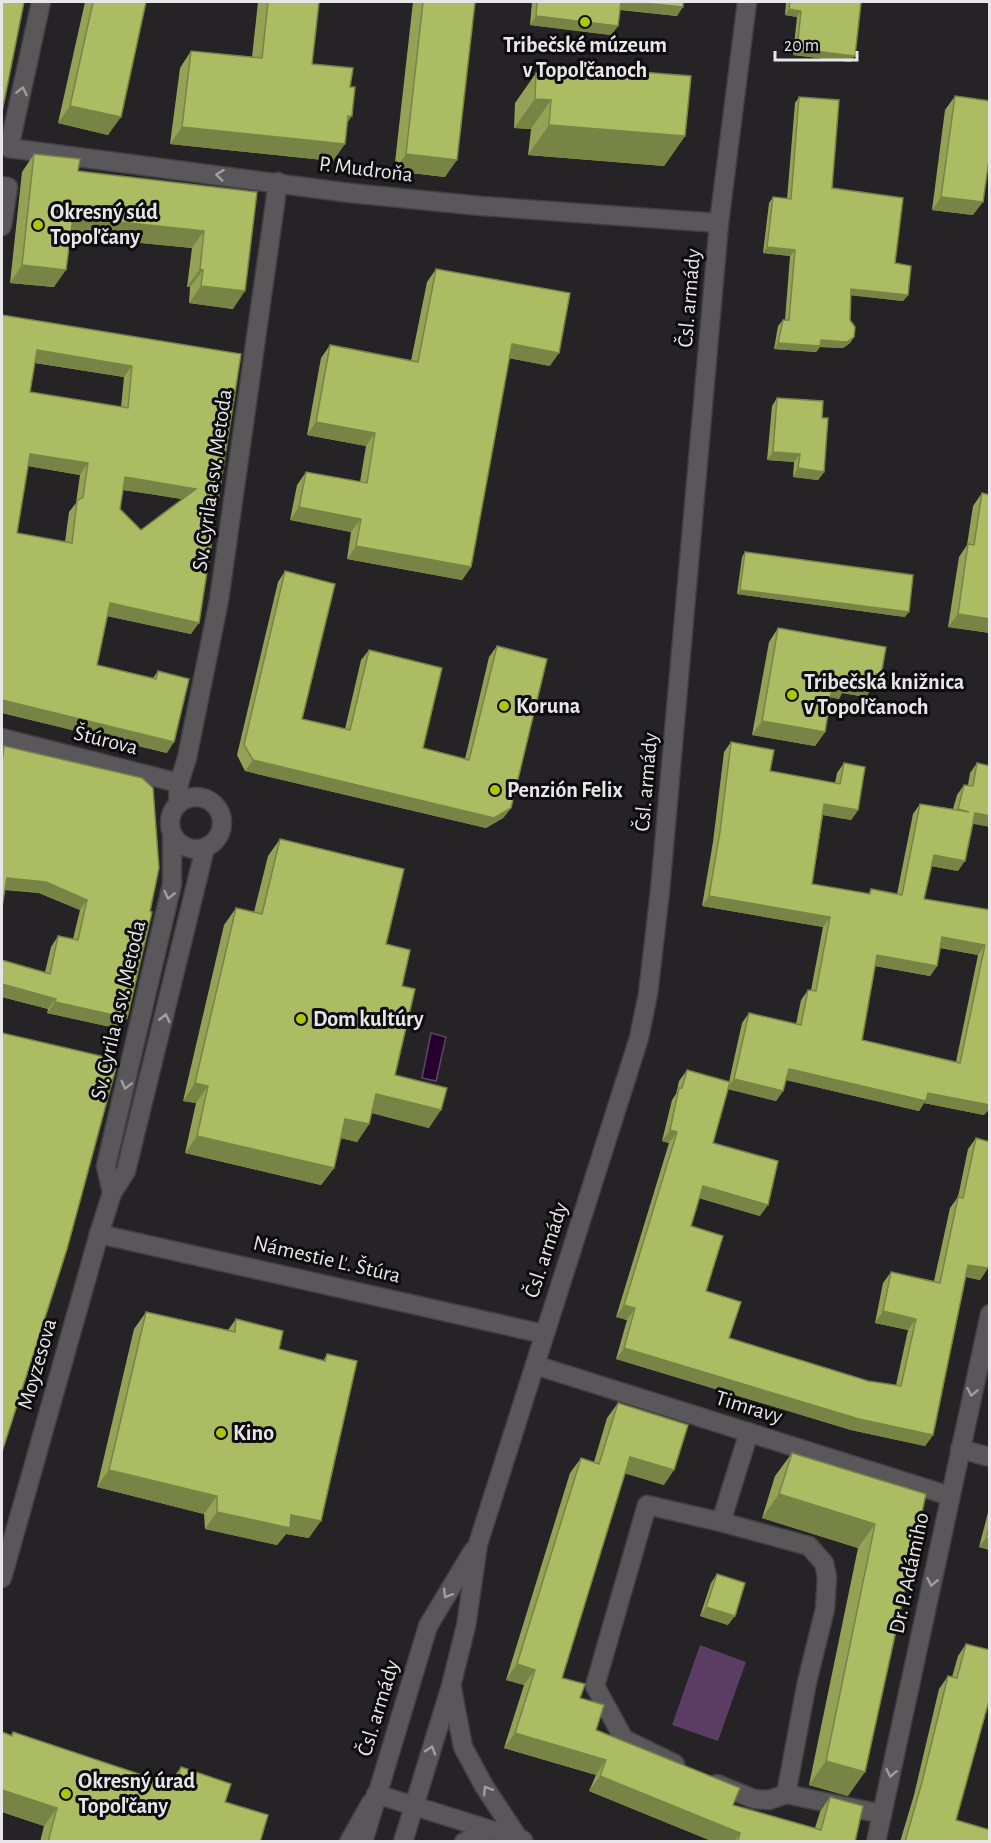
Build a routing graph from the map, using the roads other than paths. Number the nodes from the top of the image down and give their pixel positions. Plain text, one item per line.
1 (41, 2) edge
2 (747, 2) edge
3 (278, 182) junction
4 (2, 186) edge
5 (719, 223) junction
6 (2, 226) edge
7 (2, 738) edge
8 (179, 783) junction
9 (178, 803) junction
10 (172, 837) junction
11 (205, 848) junction
12 (112, 1193) junction
13 (99, 1234) junction
14 (990, 1314) edge
15 (544, 1334) junction
16 (535, 1365) junction
17 (749, 1432) junction
18 (960, 1449) junction
19 (990, 1457) edge
20 (950, 1496) junction
21 (721, 1522) junction
22 (478, 1544) junction
23 (2, 1578) edge
24 (451, 1686) junction
25 (376, 1794) junction
26 (786, 1794) junction
27 (414, 1806) junction
28 (882, 1814) junction
29 (489, 1830) junction
30 (523, 1840) edge
31 (349, 1842) edge
32 (363, 1842) edge
33 (403, 1842) edge
34 (464, 1842) edge
35 (876, 1842) edge

3 -> 1 street, P. Mudroňa
2 - 5 street, Čsl. armády
3 - 5 street, P. Mudroňa
3 - 8 street, Sv. Cyrila a sv. Metoda
4 - 6 street
5 - 15 street, Čsl. armády
7 - 8 street, Štúrova
8 - 9 street
9 - 10 street, Sv. Cyrila a sv. Metoda
9 - 11 street, Sv. Cyrila a sv. Metoda
10 - 11 street
10 -> 12 street, Sv. Cyrila a sv. Metoda
12 -> 11 street, Sv. Cyrila a sv. Metoda
12 - 13 street, Sv. Cyrila a sv. Metoda
13 - 15 street, Námestie Ľ. Štúra
13 - 23 street, Moyzesova
14 -> 18 street, Dr. P. Adámiho
15 - 16 street, Čsl. armády
16 - 17 street, Timravy
16 - 22 street, Čsl. armády
17 - 20 street, Timravy
17 - 21 street
18 - 19 street
18 - 20 street, Dr. P. Adámiho
20 -> 28 street, Dr. P. Adámiho
21 - 26 street
21 - 26 street
22 - 24 street, Čsl. armády
22 -> 25 street, Čsl. armády
27 -> 24 street, Čsl. armády
30 -> 24 street
25 - 27 street
25 - 31 street
25 - 32 street
26 - 28 street
27 - 29 street
27 - 33 street, Čsl. armády
28 - 35 street, Dr. P. Adámiho
29 - 30 street
29 - 34 street

